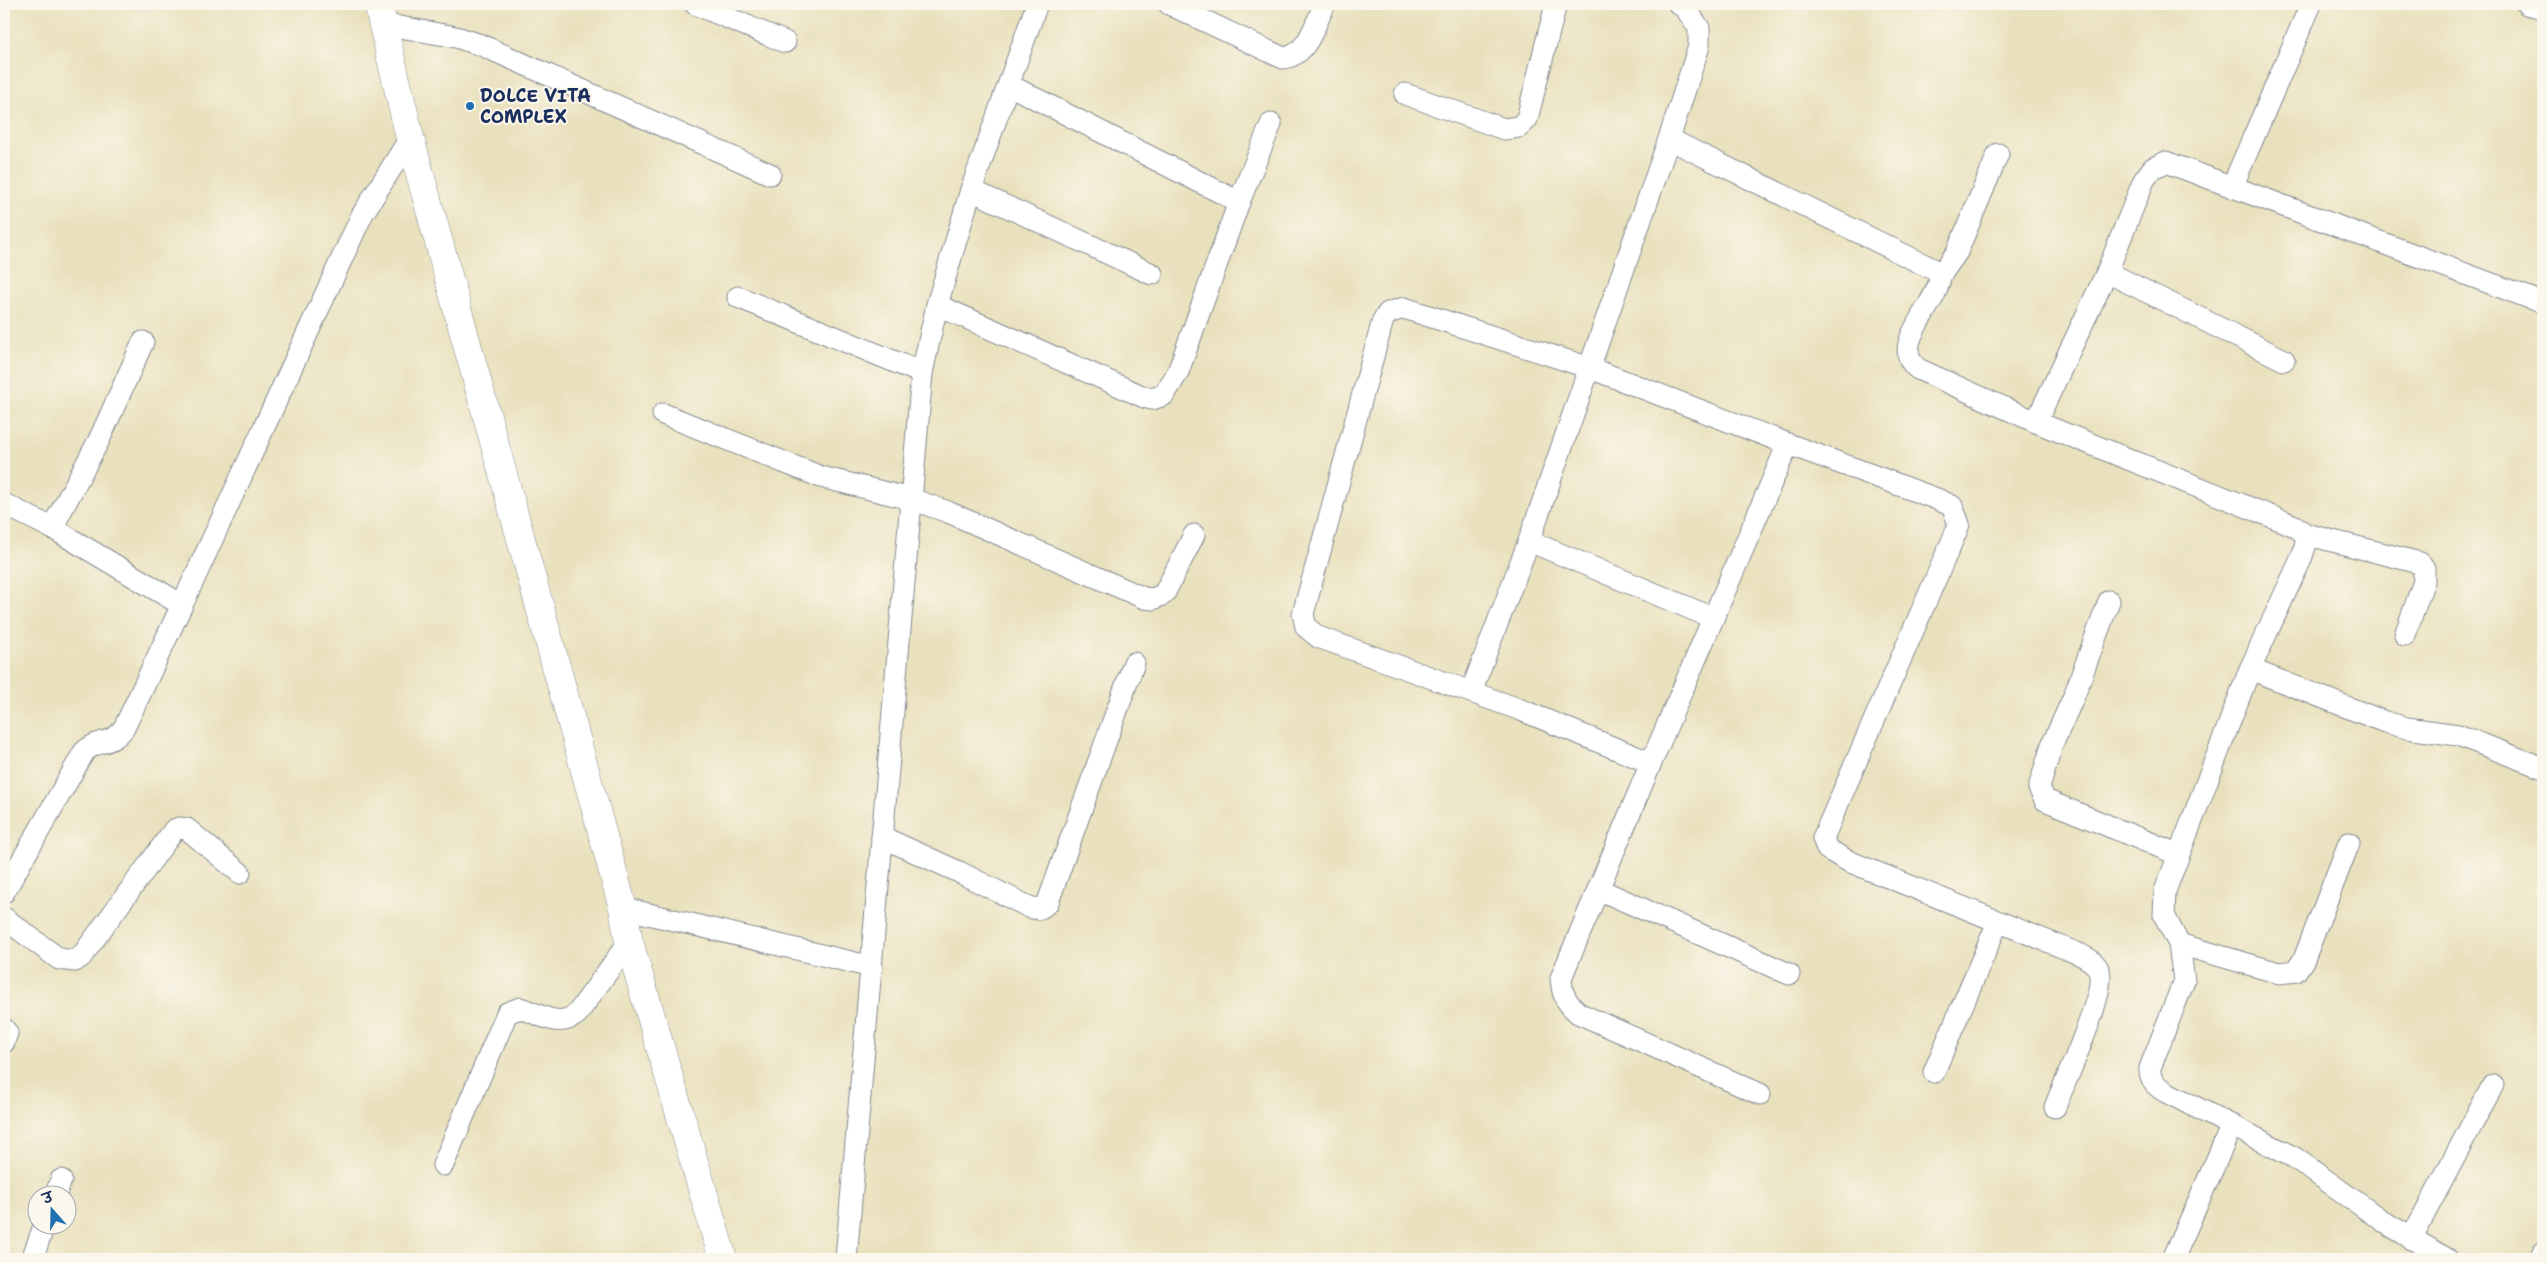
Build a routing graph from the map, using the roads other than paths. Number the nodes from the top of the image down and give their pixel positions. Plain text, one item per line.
1 (695, 4) edge
2 (1037, 4) edge
3 (1169, 4) edge
4 (1325, 4) edge
5 (1556, 4) edge
6 (1678, 4) edge
7 (2311, 4) edge
8 (2527, 4) edge
9 (2543, 8) edge
10 (381, 14) edge
11 (785, 42) dead end
12 (1008, 85) junction
13 (1405, 94) dead end
14 (1271, 124) dead end
15 (410, 138) junction
16 (1670, 139) junction
17 (1998, 154) dead end
18 (770, 174) dead end
19 (2232, 187) junction
20 (971, 190) junction
21 (1239, 202) junction
22 (2107, 272) junction
23 (1152, 274) dead end
24 (1940, 276) junction
25 (738, 297) dead end
26 (2543, 304) edge
27 (937, 305) junction
28 (143, 342) dead end
29 (2284, 360) dead end
30 (1590, 368) junction
31 (922, 373) junction
32 (663, 414) dead end
33 (2036, 422) junction
34 (1788, 444) junction
35 (911, 499) junction
36 (4, 504) edge
37 (52, 528) junction
38 (2305, 534) junction
39 (1194, 535) dead end
40 (1529, 541) junction
41 (2109, 601) dead end
42 (182, 605) junction
43 (1713, 618) junction
44 (2404, 635) dead end
45 (1134, 663) dead end
46 (2250, 669) junction
47 (1471, 692) junction
48 (1651, 763) junction
49 (2543, 768) edge
50 (882, 837) junction
51 (2349, 843) dead end
52 (2177, 854) junction
53 (240, 873) dead end
54 (1598, 889) junction
55 (4, 892) edge
56 (622, 908) junction
57 (4, 918) edge
58 (1998, 922) junction
59 (629, 942) junction
60 (2179, 944) junction
61 (872, 967) junction
62 (1789, 974) dead end
63 (4, 1029) edge
64 (4, 1042) edge
65 (1934, 1072) dead end
66 (2493, 1086) dead end
67 (1760, 1094) dead end
68 (2055, 1107) dead end
69 (2232, 1125) junction
70 (443, 1165) dead end
71 (40, 1236) edge
72 (2411, 1239) junction
73 (2543, 1252) edge
74 (32, 1259) edge
75 (723, 1259) edge
76 (846, 1259) edge
77 (2173, 1259) edge
78 (2447, 1259) edge
79 (2540, 1259) edge

1 - 11 street
2 - 12 street
3 - 4 street
5 - 13 street
6 - 16 street
7 - 19 street
8 - 9 street
10 - 15 main road
10 - 18 street
12 - 20 street
12 - 21 street
14 - 21 street
15 - 42 street
15 - 56 main road
16 - 24 street
16 - 30 street
17 - 24 street
19 - 22 street
19 - 26 street
20 - 23 street
20 - 27 street
21 - 27 street
22 - 29 street
22 - 33 street
24 - 33 street
25 - 31 street
27 - 31 street
28 - 37 street
30 - 34 street
30 - 40 street
30 - 47 street
31 - 35 street
32 - 35 street
33 - 38 street
34 - 43 street
34 - 58 street
35 - 39 street
35 - 50 street
36 - 37 street
37 - 42 street
38 - 44 street
38 - 46 street
40 - 43 street
40 - 47 street
41 - 52 street
42 - 55 street
43 - 48 street
45 - 50 street
46 - 49 street
46 - 52 street
47 - 48 street
48 - 54 street
50 - 61 street
51 - 60 street
52 - 60 street
53 - 57 street
54 - 62 street
54 - 67 street
56 - 59 main road
56 - 61 street
58 - 65 street
58 - 68 street
59 - 70 street
59 - 75 main road
60 - 69 street
61 - 76 street
63 - 64 street
66 - 72 street
69 - 72 street
69 - 77 street
71 - 74 street
72 - 78 street
73 - 79 street

